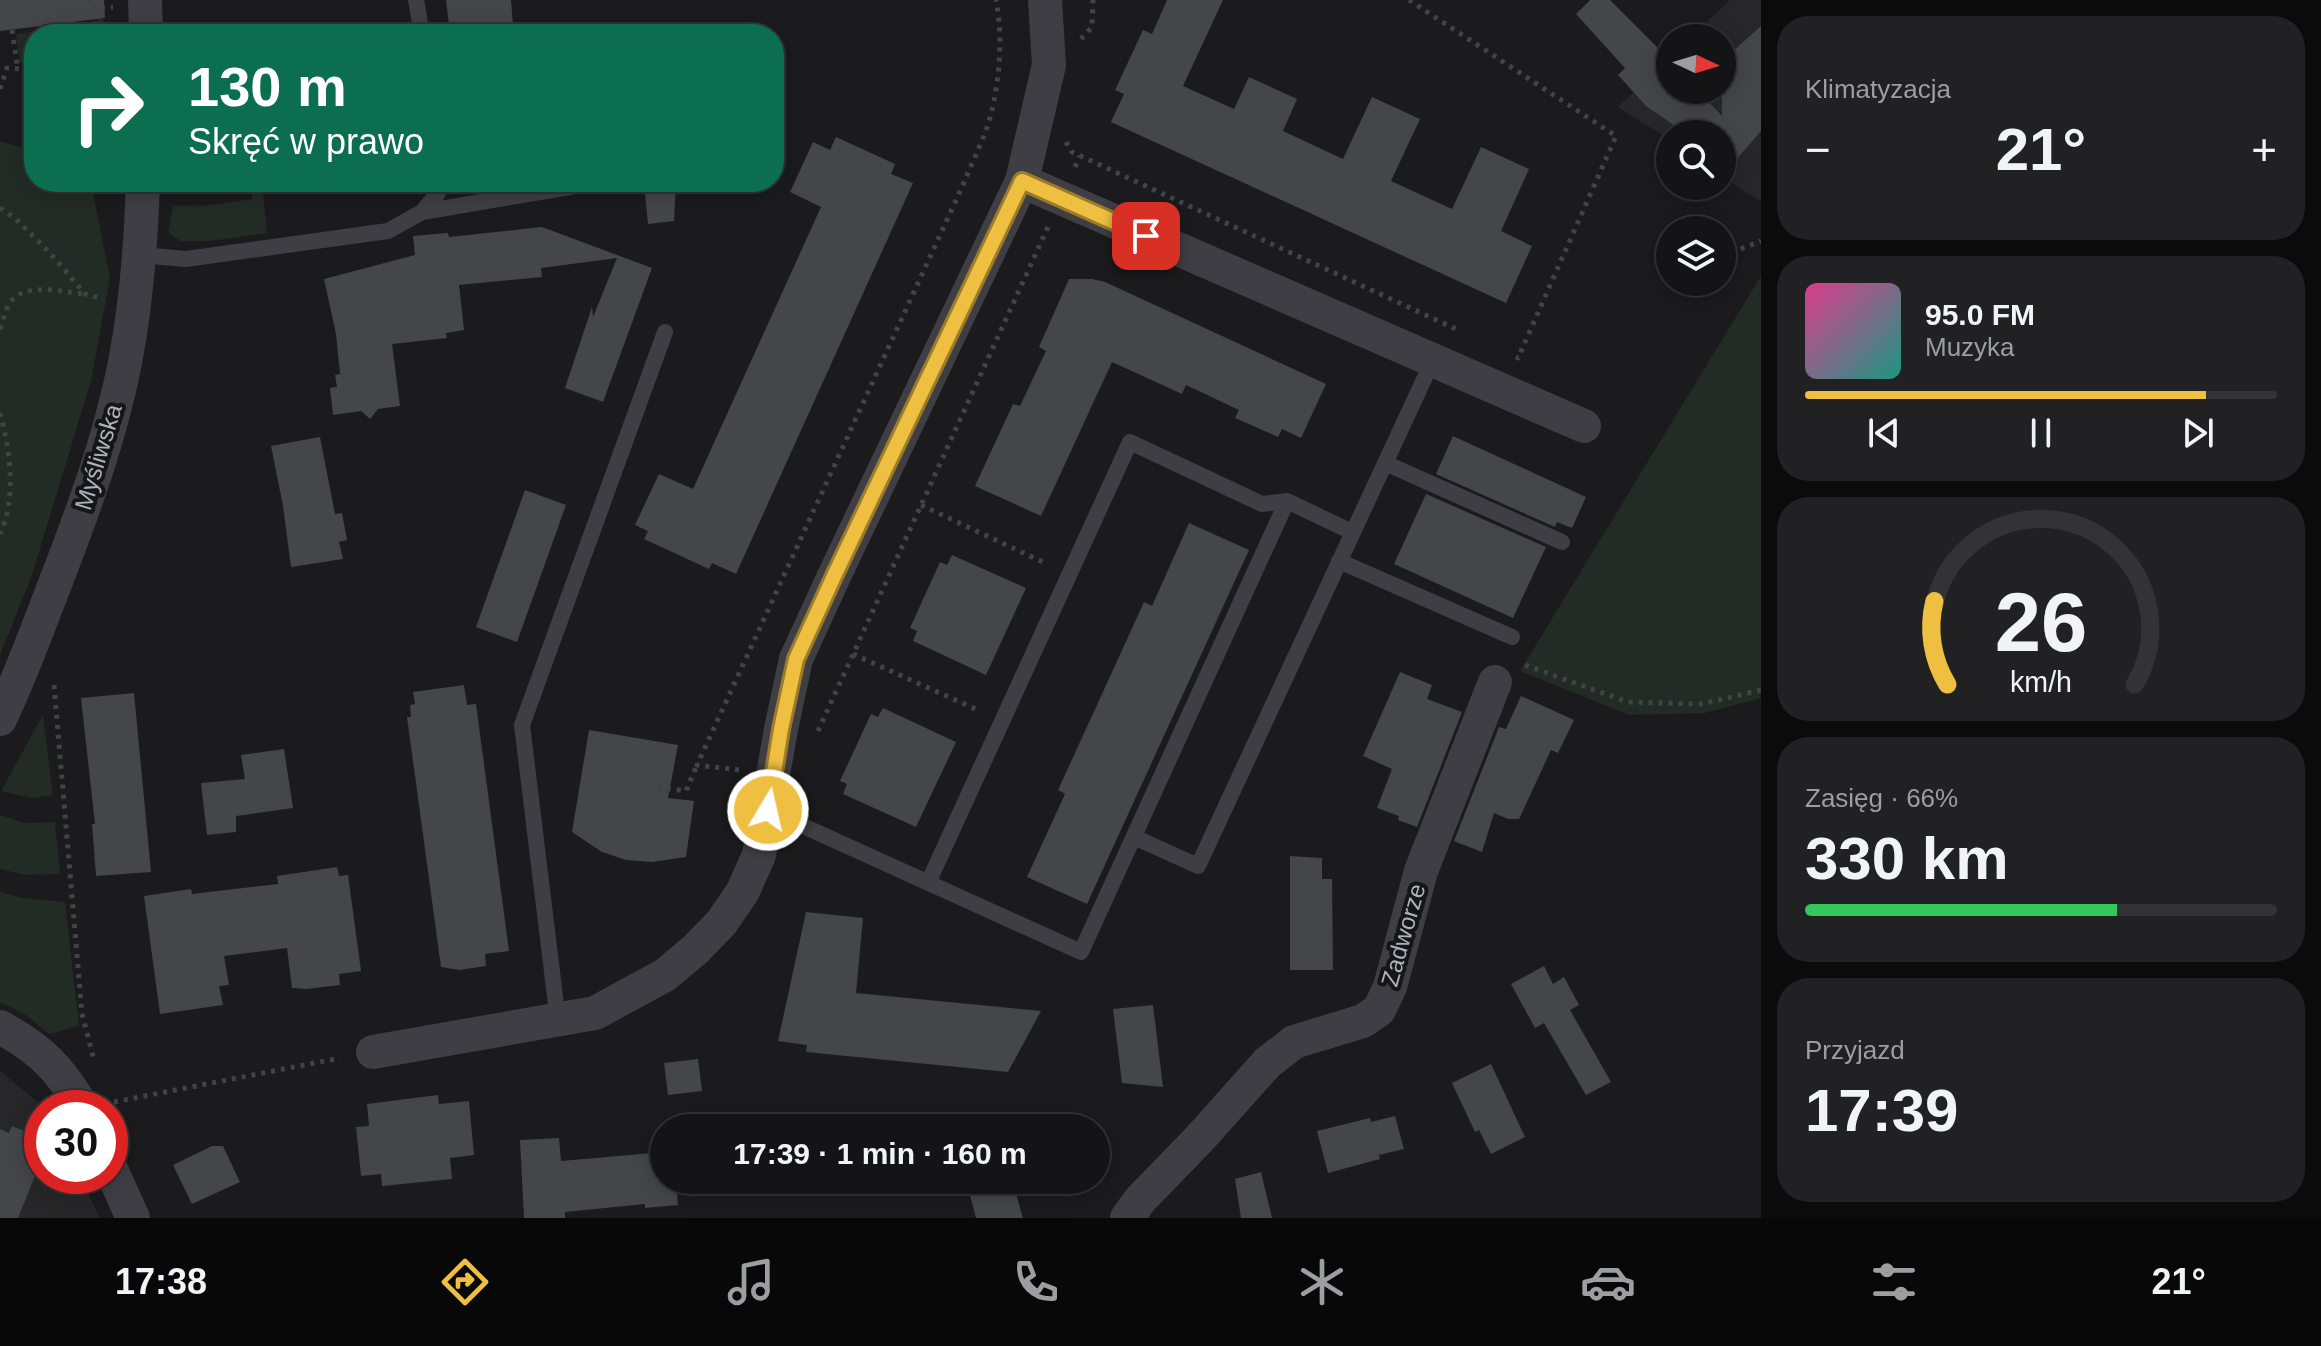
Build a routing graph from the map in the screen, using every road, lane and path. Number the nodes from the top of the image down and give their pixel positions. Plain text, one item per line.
1 (89, 0) edge
2 (416, 0) edge
3 (1045, 0) edge
4 (1093, 0) edge
5 (1409, 0) edge
6 (132, 3) edge
7 (141, 24) edge
8 (420, 24) edge
9 (12, 30) dead end
10 (1077, 45) dead end
11 (18, 69) junction
12 (24, 69) edge
13 (0, 89) edge
14 (1065, 140) dead end
15 (1022, 181) junction
16 (143, 192) edge
17 (438, 192) edge
18 (540, 192) edge
19 (0, 208) edge
20 (422, 212) junction
21 (1761, 241) edge
22 (1736, 251) edge
23 (140, 255) junction
24 (85, 294) junction
25 (111, 302) dead end
26 (0, 329) edge
27 (665, 332) dead end
28 (1461, 332) dead end
29 (1504, 351) dead end
30 (1433, 360) junction
31 (0, 414) edge
32 (1584, 426) dead end
33 (1385, 463) junction
34 (1287, 501) junction
35 (921, 505) dead end
36 (1352, 532) junction
37 (0, 534) edge
38 (1562, 542) dead end
39 (1339, 561) junction
40 (1069, 574) junction
41 (1512, 637) dead end
42 (853, 654) dead end
43 (52, 672) dead end
44 (1495, 682) joint
45 (1761, 690) edge
46 (0, 719) edge
47 (1002, 721) junction
48 (697, 765) dead end
49 (657, 787) dead end
50 (768, 810) junction
51 (1134, 837) junction
52 (928, 883) junction
53 (558, 1021) junction
54 (0, 1027) edge
55 (373, 1052) joint
56 (95, 1064) dead end
57 (76, 1090) edge
58 (128, 1099) edge
59 (122, 1194) edge
60 (133, 1218) edge
61 (1127, 1218) edge

1 - 6 path
2 - 8 lane
3 - 15 street
4 - 10 path
5 - 29 path
6 - 7 street
9 - 11 path
11 - 12 path
11 - 13 path
14 - 28 path
15 - 30 street
15 - 50 street
16 - 23 street, Myśliwska
17 - 20 lane
18 - 20 lane
19 - 24 path
20 - 23 lane
21 - 22 path
23 - 46 street, Myśliwska
24 - 25 path
24 - 26 path
27 - 53 lane
30 - 32 street
30 - 33 lane
31 - 37 path
33 - 36 lane
33 - 38 lane
34 - 36 lane
34 - 40 lane
34 - 51 lane
35 - 40 path
36 - 39 lane
39 - 41 lane
39 - 51 lane
40 - 47 lane
42 - 47 path
43 - 56 path
44 - 45 path
44 - 61 street, Zadworze
47 - 52 lane
48 - 49 path
50 - 52 lane
50 - 53 street
51 - 52 lane
53 - 55 street
54 - 57 street
55 - 58 path
59 - 60 street

